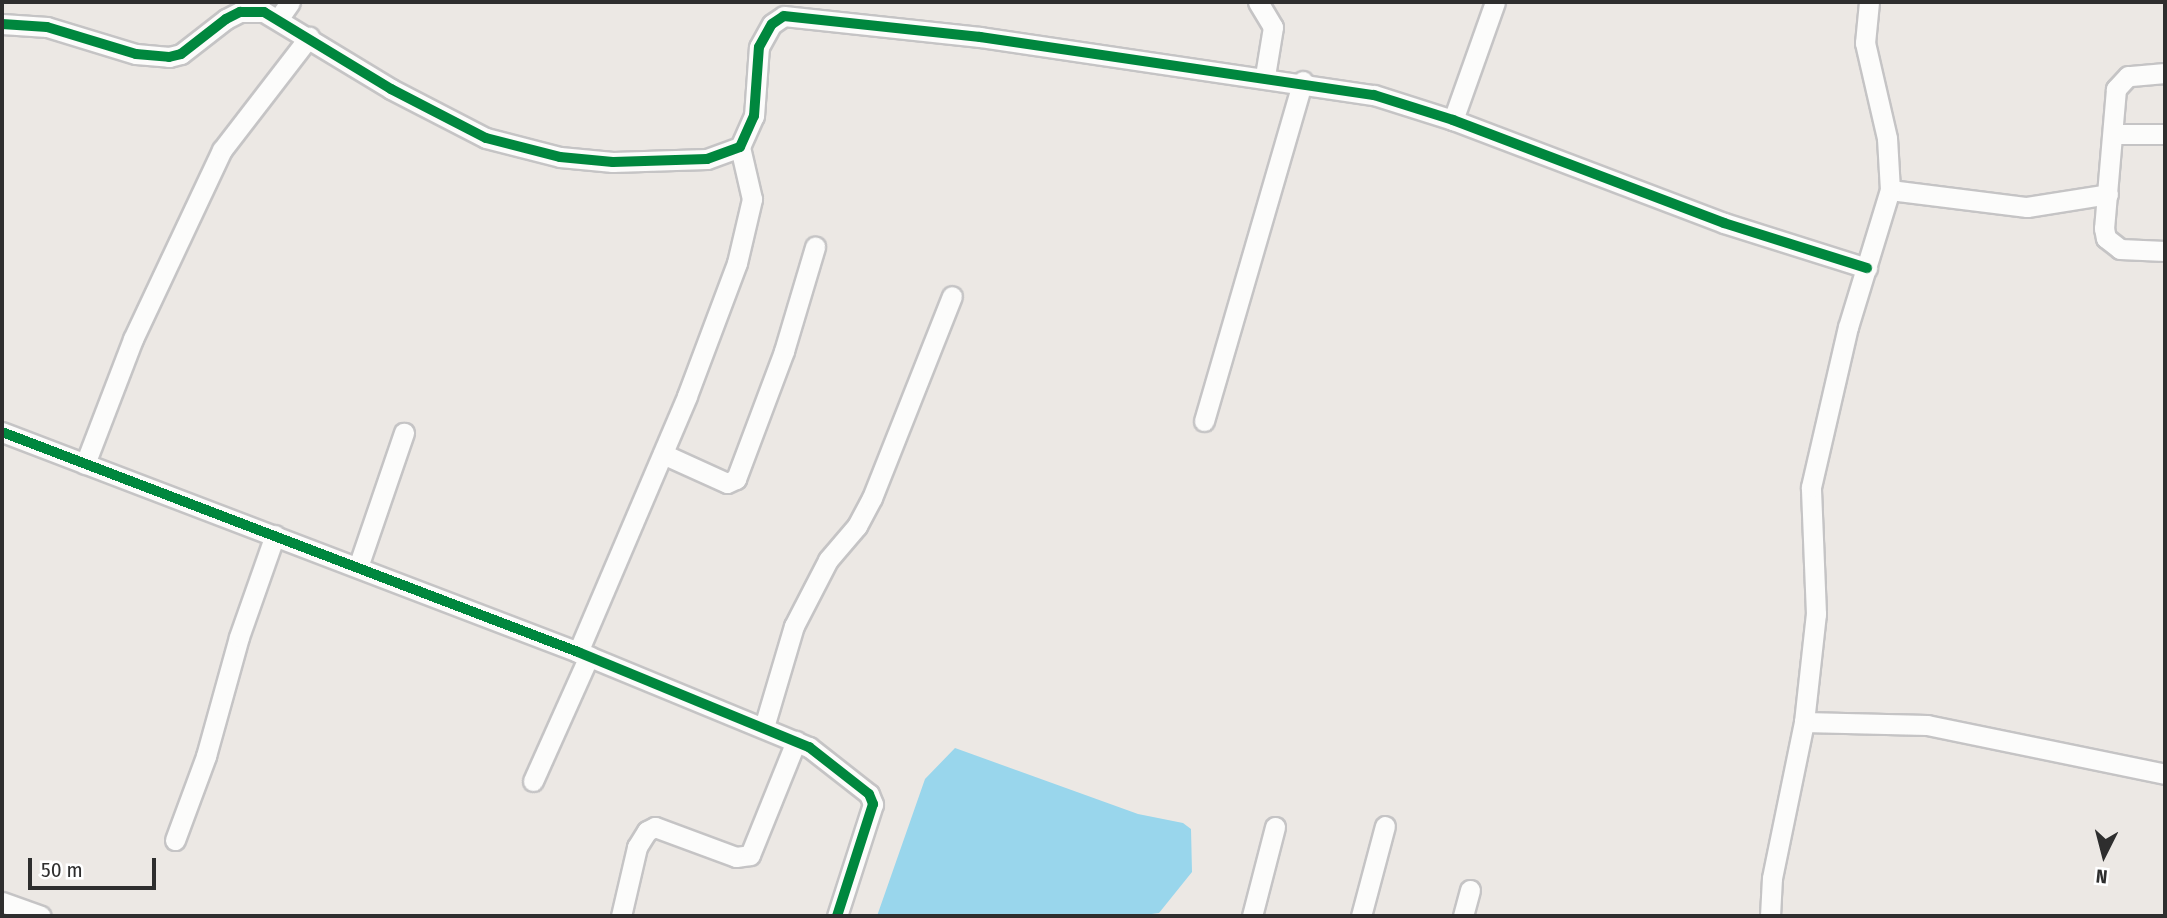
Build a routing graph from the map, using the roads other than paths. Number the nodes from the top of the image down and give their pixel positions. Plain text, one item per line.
1 (290, 2) edge
2 (1258, 2) edge
3 (1869, 2) edge
4 (1489, 4) edge
5 (279, 18) junction
6 (2, 24) edge
7 (309, 37) junction
8 (2165, 73) edge
9 (1265, 76) junction
10 (1303, 81) junction
11 (1453, 120) junction
12 (2114, 134) junction
13 (2165, 134) edge
14 (740, 147) junction
15 (1890, 190) junction
16 (2108, 194) junction
17 (815, 247) dead end
18 (2165, 251) edge
19 (1867, 268) junction
20 (952, 296) dead end
21 (1204, 421) dead end
22 (2, 432) edge
23 (404, 433) dead end
24 (663, 454) junction
25 (85, 464) junction
26 (275, 535) junction
27 (358, 567) junction
28 (583, 654) junction
29 (1804, 722) junction
30 (764, 727) junction
31 (796, 741) junction
32 (2165, 774) edge
33 (533, 781) dead end
34 (1275, 827) dead end
35 (1385, 827) dead end
36 (175, 840) dead end
37 (1471, 890) dead end
38 (2, 902) edge
39 (625, 915) edge
40 (41, 916) edge
41 (837, 916) edge
42 (1252, 916) edge
43 (1361, 916) edge
44 (1463, 916) edge
45 (1770, 916) edge

1 - 5 street
2 - 9 street
3 - 15 street
4 - 11 street
5 - 6 street
5 - 7 street
7 - 14 street
7 - 25 street
8 - 12 street
9 - 10 street
9 - 14 street
10 - 11 street
10 - 21 street
11 - 19 street
12 - 13 street
12 - 16 street
14 - 24 street
15 - 16 street
15 - 19 street
16 - 18 street
17 - 24 street
19 - 29 street
20 - 30 street
22 - 25 street
23 - 27 street
24 - 28 street
25 - 26 street
26 - 27 street
26 - 36 street
27 - 28 street
28 - 30 street
28 - 33 street
29 - 32 street
29 - 45 street
30 - 31 street
31 - 39 street
31 - 41 street
34 - 42 street
35 - 43 street
37 - 44 street
38 - 40 street

